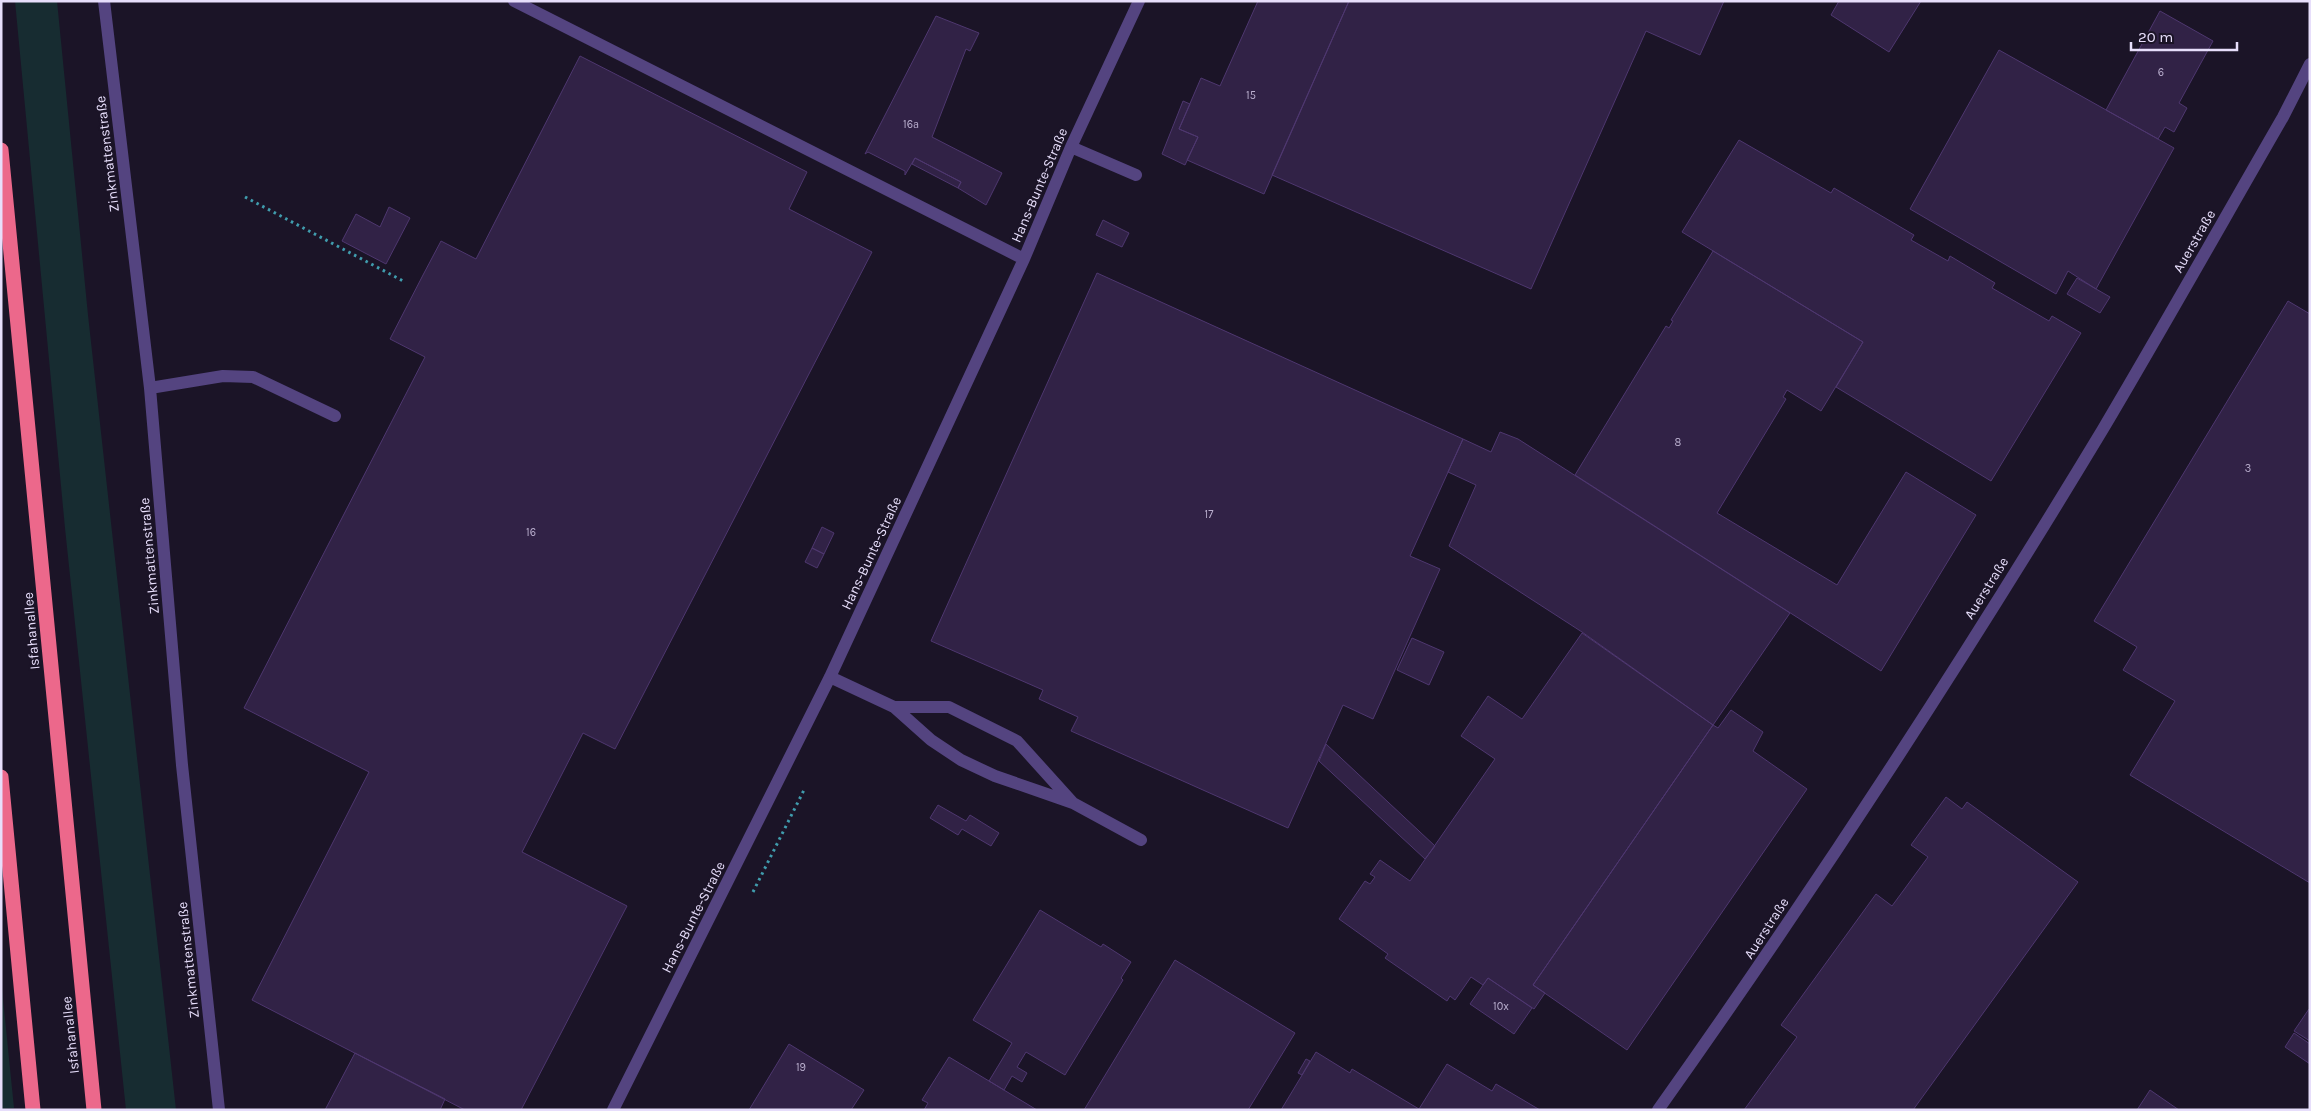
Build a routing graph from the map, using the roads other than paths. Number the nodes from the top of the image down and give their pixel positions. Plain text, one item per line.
1 (104, 1) edge
2 (514, 1) edge
3 (1139, 1) edge
4 (2310, 64) edge
5 (1071, 147) junction
6 (1, 150) edge
7 (1136, 175) dead end
8 (1024, 259) junction
9 (150, 388) junction
10 (335, 416) dead end
11 (830, 677) junction
12 (894, 707) junction
13 (1, 776) edge
14 (1074, 803) junction
15 (1141, 840) dead end
16 (33, 1110) edge
17 (94, 1110) edge
18 (218, 1110) edge
19 (613, 1110) edge
20 (1658, 1110) edge

1 - 9 street, Zinkmattenstraße
2 - 8 street
3 - 5 street, Hans-Bunte-Straße
4 - 20 street, Auerstraße
5 - 7 street
5 - 8 street, Hans-Bunte-Straße
6 - 17 highway, Isfahanallee
8 - 11 street, Hans-Bunte-Straße
9 - 10 street
9 - 18 street, Zinkmattenstraße
11 - 12 street
11 - 19 street, Hans-Bunte-Straße
12 - 14 street
12 - 14 street
13 - 16 highway
14 - 15 street

